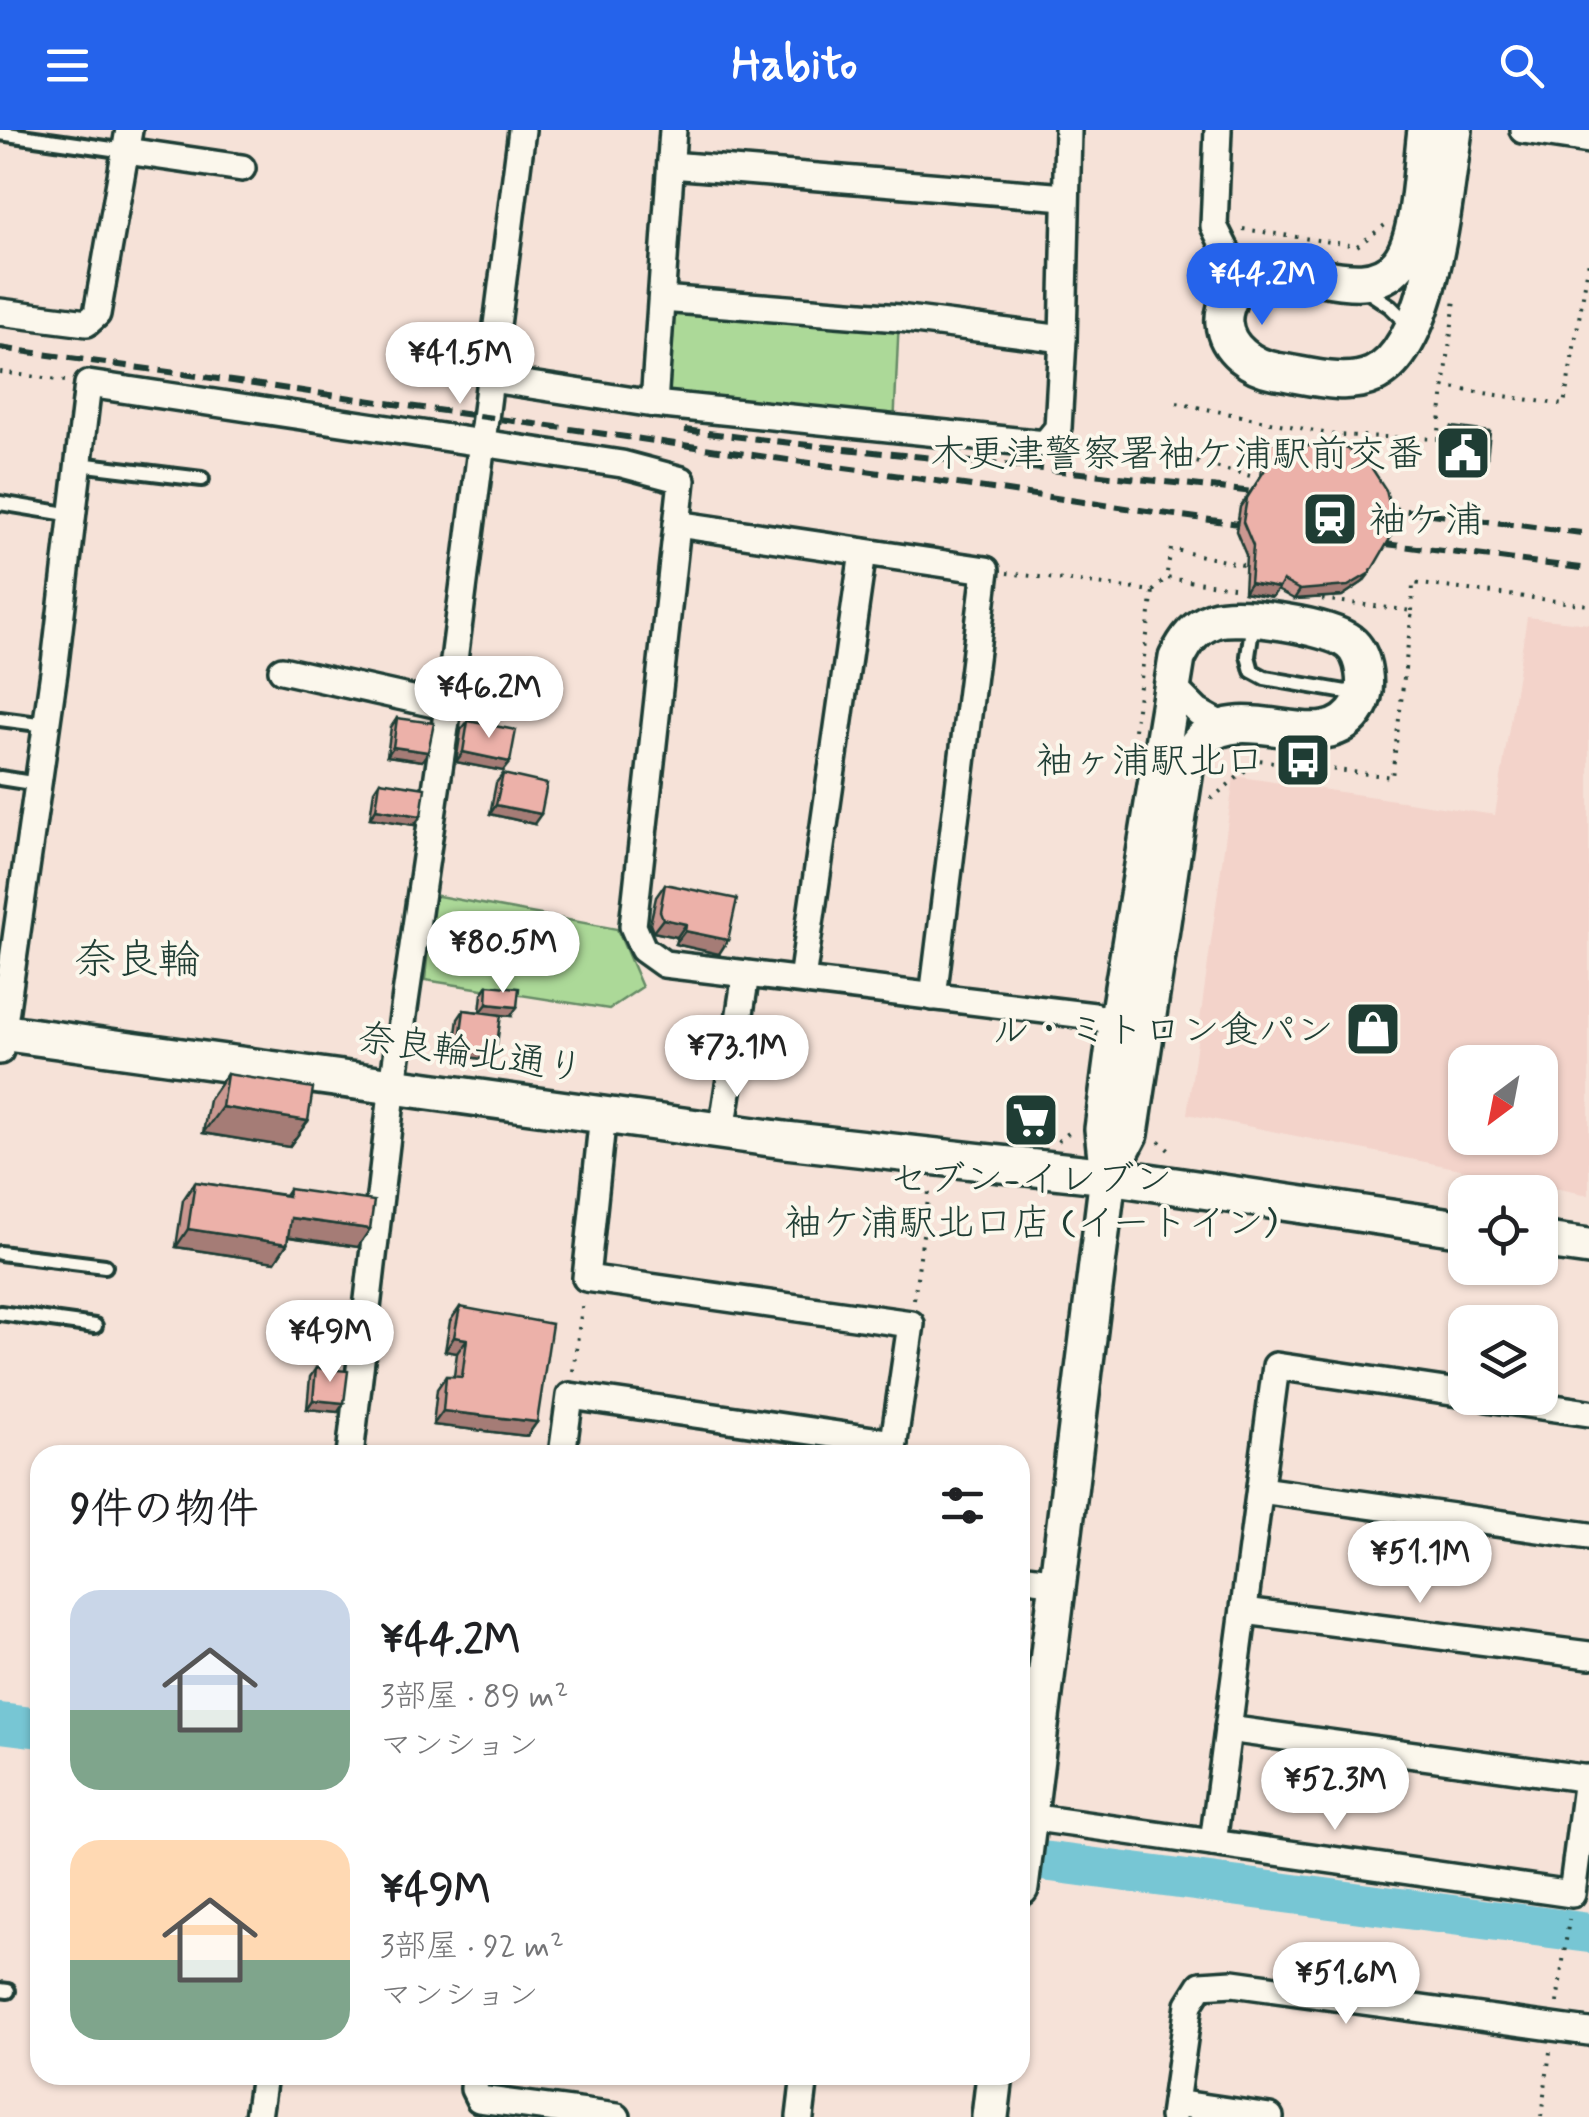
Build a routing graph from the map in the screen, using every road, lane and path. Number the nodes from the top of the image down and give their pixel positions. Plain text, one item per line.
1 (522, 130) edge
2 (673, 130) edge
3 (1068, 130) edge
4 (1218, 130) edge
5 (1426, 130) edge
6 (1454, 130) edge
7 (1523, 130) edge
8 (0, 132) edge
9 (127, 140) edge
10 (1589, 140) edge
11 (671, 165) junction
12 (242, 168) dead end
13 (1066, 197) junction
14 (1386, 224) dead end
15 (1228, 227) dead end
16 (1589, 262) edge
17 (1241, 280) junction
18 (1352, 281) junction
19 (1456, 293) dead end
20 (662, 299) junction
21 (0, 312) edge
22 (1413, 330) junction
23 (1064, 339) junction
24 (0, 372) edge
25 (491, 379) junction
26 (88, 384) junction
27 (1444, 387) junction
28 (1176, 403) dead end
29 (654, 404) junction
30 (484, 442) junction
31 (1172, 444) dead end
32 (79, 464) junction
33 (202, 480) dead end
34 (1276, 482) edge
35 (0, 503) edge
36 (73, 516) junction
37 (677, 524) junction
38 (863, 552) junction
39 (986, 570) junction
40 (1262, 570) edge
41 (1166, 578) junction
42 (1318, 598) edge
43 (1248, 603) junction
44 (1589, 605) edge
45 (1412, 611) junction
46 (282, 670) dead end
47 (1171, 685) junction
48 (1365, 686) junction
49 (448, 706) junction
50 (0, 719) edge
51 (46, 725) junction
52 (1223, 726) junction
53 (0, 778) edge
54 (38, 784) junction
55 (1202, 807) dead end
56 (10, 913) edge
57 (746, 974) junction
58 (802, 980) junction
59 (933, 996) junction
60 (1116, 1024) junction
61 (1, 1039) edge
62 (393, 1084) junction
63 (603, 1114) junction
64 (1078, 1124) dead end
65 (722, 1131) junction
66 (1158, 1139) dead end
67 (1052, 1144) dead end
68 (934, 1156) junction
69 (1178, 1158) dead end
70 (1108, 1176) junction
71 (1448, 1226) edge
72 (1558, 1243) edge
73 (1589, 1247) edge
74 (0, 1254) edge
75 (105, 1266) dead end
76 (586, 1278) junction
77 (0, 1313) edge
78 (911, 1324) junction
79 (95, 1326) dead end
80 (1448, 1391) edge
81 (570, 1396) junction
82 (1558, 1408) edge
83 (1589, 1412) edge
84 (351, 1445) edge
85 (563, 1445) edge
86 (869, 1445) edge
87 (894, 1445) edge
88 (1260, 1490) junction
89 (1589, 1536) edge
90 (1030, 1578) edge
91 (1058, 1582) junction
92 (1244, 1611) junction
93 (1589, 1655) edge
94 (1228, 1729) junction
95 (1588, 1779) edge
96 (1030, 1810) edge
97 (1030, 1818) edge
98 (1213, 1844) junction
99 (1589, 2032) edge
100 (263, 2085) edge
101 (474, 2085) edge
102 (804, 2085) edge
103 (994, 2085) edge
104 (1174, 2110) edge
105 (258, 2117) edge
106 (617, 2117) edge
107 (800, 2117) edge
108 (990, 2117) edge
109 (1270, 2117) edge

1 - 25 street
2 - 11 street
3 - 13 street
4 - 17 street
5 - 18 street
6 - 22 street
7 - 10 street
8 - 9 lane
9 - 12 street
9 - 21 street
11 - 13 street
11 - 20 street
13 - 23 street
14 - 15 path
16 - 27 path
17 - 18 street
17 - 22 street
18 - 22 lane
19 - 27 path
20 - 23 street
20 - 29 street
23 - 29 street
24 - 26 path
25 - 29 street
25 - 30 street
26 - 30 street
26 - 32 street
27 - 28 path
30 - 37 street
30 - 49 street
31 - 34 path
32 - 33 lane
32 - 36 street
35 - 36 lane
36 - 51 street
37 - 38 street
37 - 57 street
38 - 39 street
38 - 58 street
39 - 41 path
39 - 59 street
40 - 41 path
41 - 43 path
42 - 45 path
43 - 47 street
43 - 48 street
43 - 48 lane
44 - 45 path
45 - 55 path
46 - 49 street
47 - 52 street
47 - 60 street
48 - 52 street
49 - 62 street
50 - 51 lane
51 - 54 street
52 - 70 street
53 - 54 lane
54 - 56 street
56 - 61 street
57 - 58 street
57 - 65 street
58 - 59 street
59 - 60 street
60 - 70 street
61 - 62 street, 奈良輪北通り
62 - 63 street, 奈良輪北通り
62 - 84 street
63 - 65 street, 奈良輪北通り
63 - 76 street
64 - 67 path
65 - 68 street, 奈良輪北通り
66 - 69 path
68 - 70 street, 奈良輪北通り
68 - 78 path
70 - 71 street, 奈良輪北通り
70 - 91 street
72 - 73 street
74 - 75 lane
76 - 78 street
76 - 81 path
77 - 79 lane
78 - 87 street
80 - 88 street
81 - 85 street
81 - 86 street
82 - 83 street
88 - 89 street
88 - 92 street
90 - 91 street
91 - 96 street
92 - 93 street
92 - 94 street
94 - 95 street
94 - 98 street
95 - 98 street
97 - 98 street
99 - 104 street
100 - 105 street
101 - 106 street
102 - 107 street
103 - 108 street
104 - 109 street

